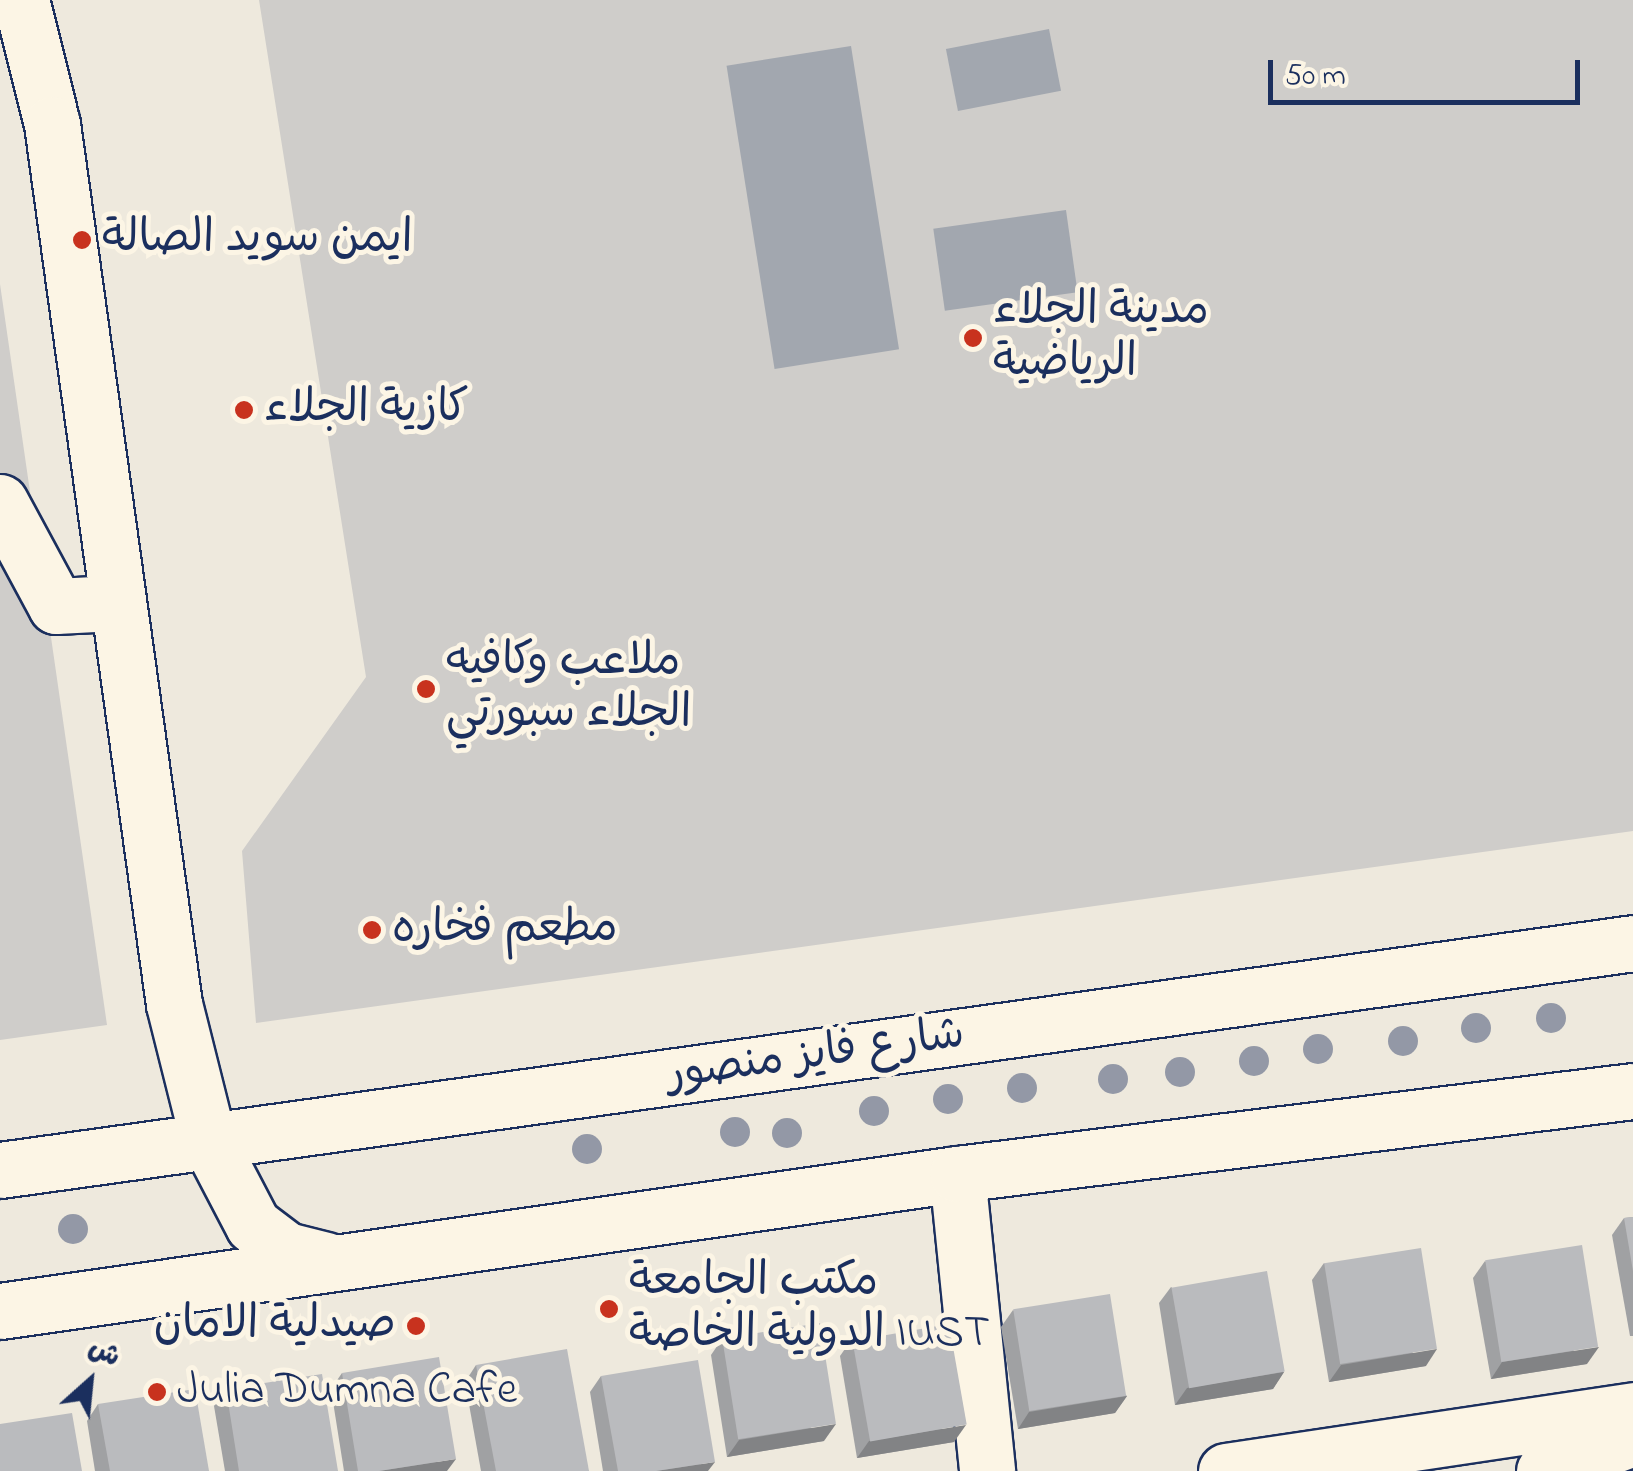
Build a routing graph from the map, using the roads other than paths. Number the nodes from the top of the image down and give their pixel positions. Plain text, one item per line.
1 (20, 0) edge
2 (18, 44) edge
3 (0, 502) edge
4 (114, 603) junction
5 (1633, 943) edge
6 (1633, 1091) edge
7 (208, 1139) junction
8 (0, 1170) edge
9 (957, 1174) junction
10 (326, 1260) junction
11 (0, 1311) edge
12 (1633, 1410) edge
13 (1633, 1438) edge
14 (988, 1471) edge
15 (1226, 1471) edge
16 (1544, 1471) edge

1 - 2 main road
2 - 4 main road
3 - 4 main road
4 - 7 main road
5 - 7 main road, شارع فايز منصور
6 - 9 main road
7 - 8 main road, شارع فايز منصور
7 - 10 main road
9 - 10 main road
9 - 14 main road
10 - 11 main road
12 - 15 main road
13 - 16 main road

